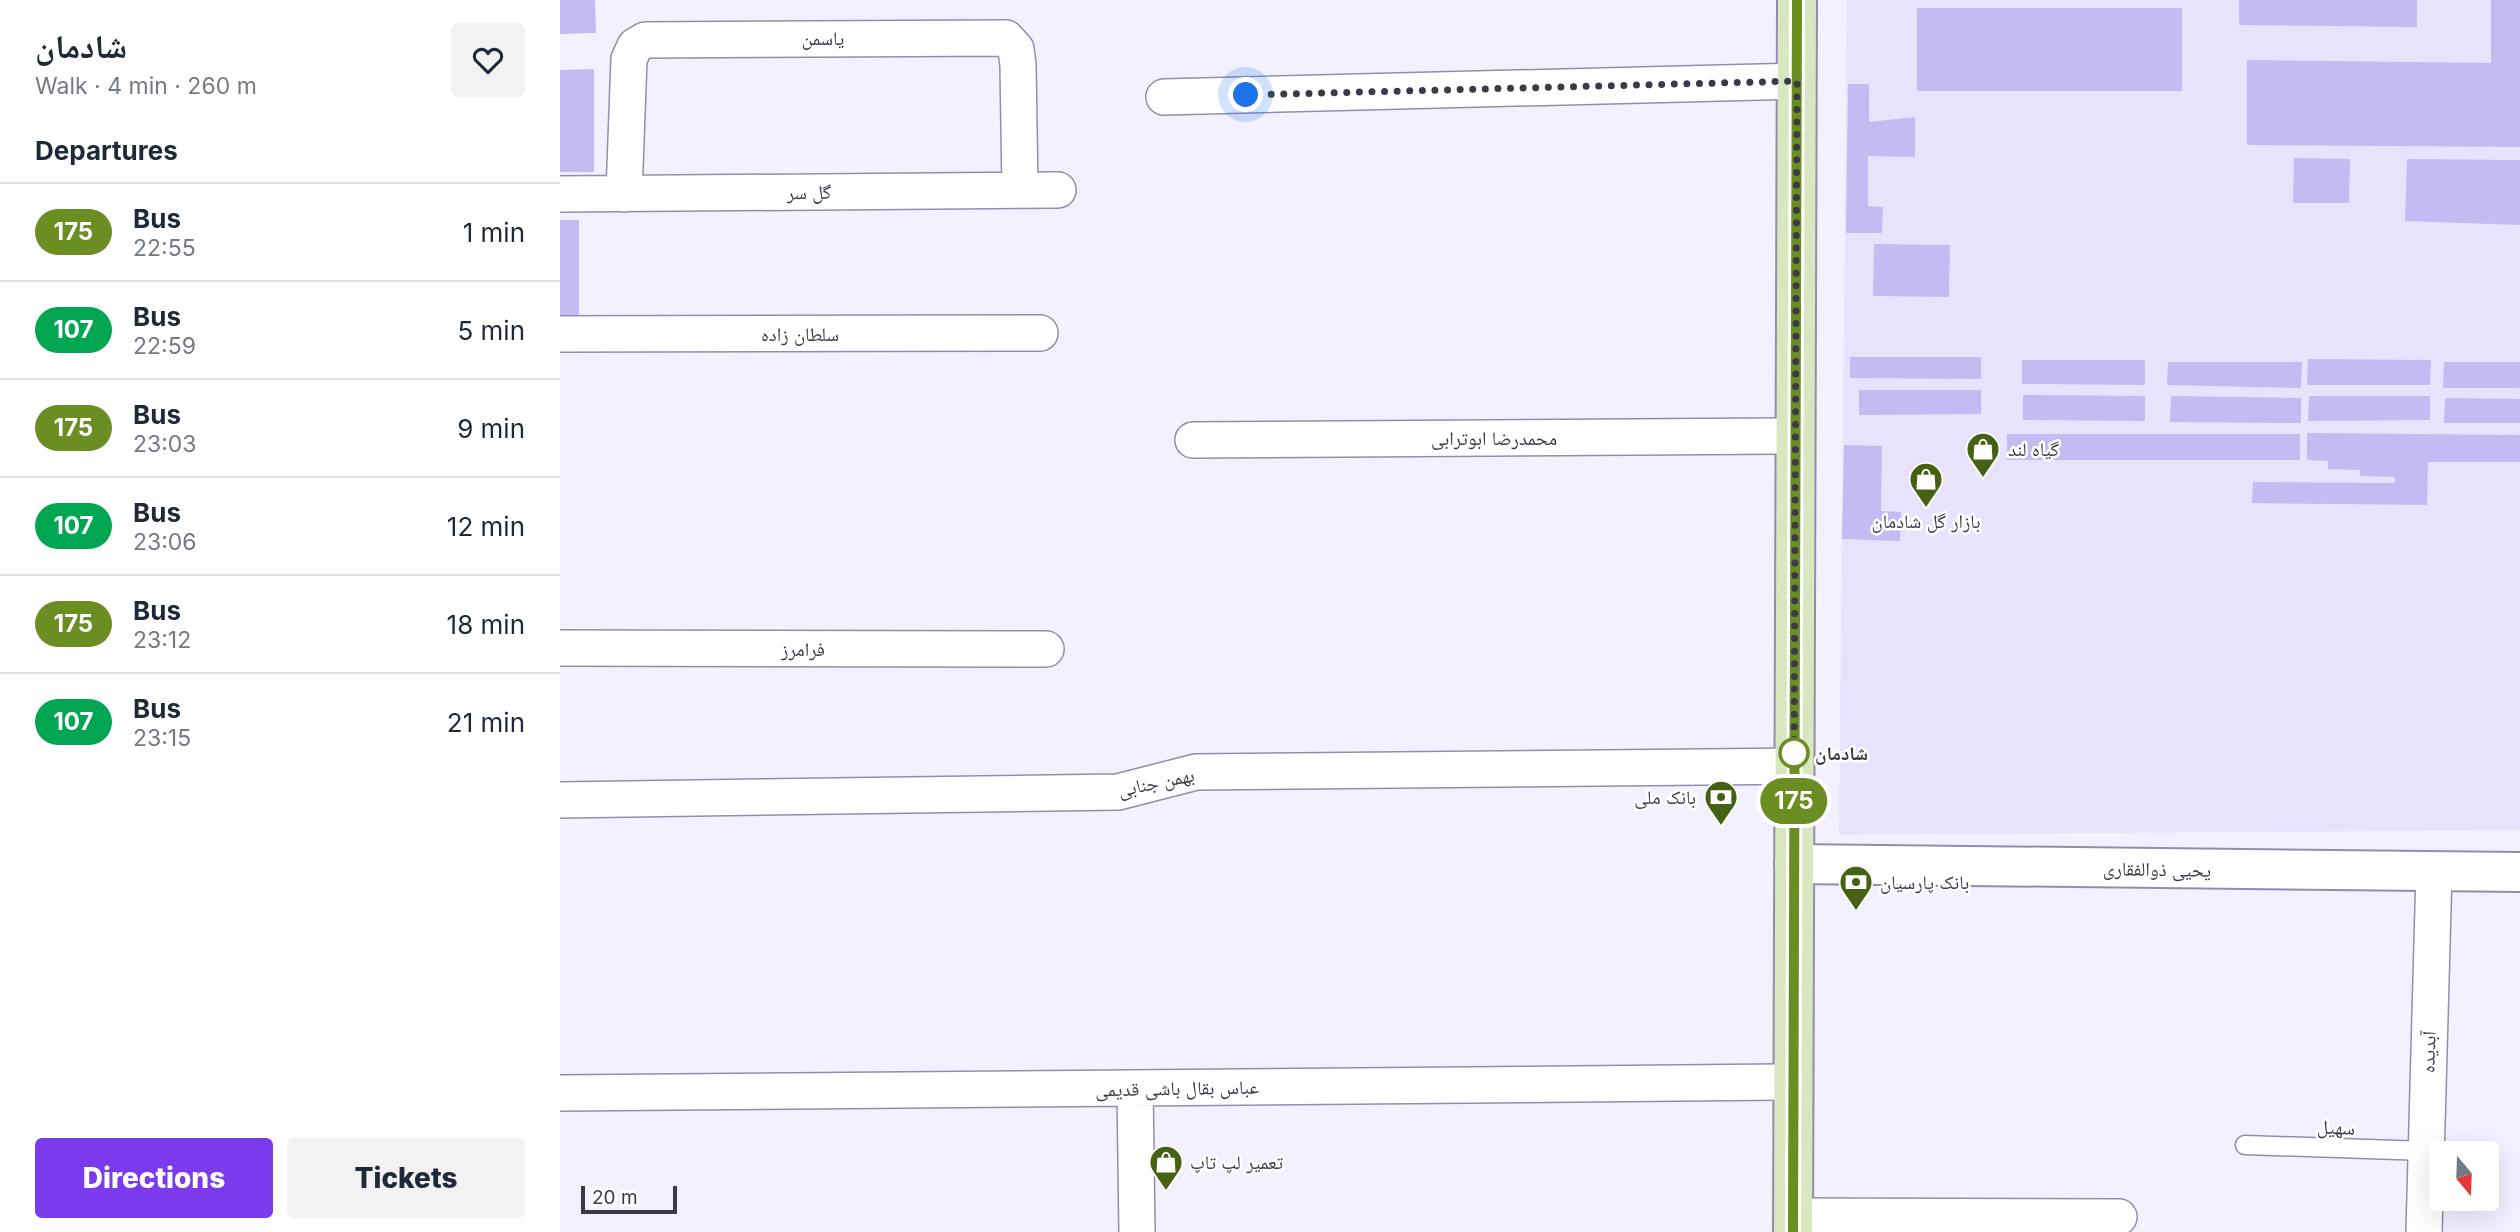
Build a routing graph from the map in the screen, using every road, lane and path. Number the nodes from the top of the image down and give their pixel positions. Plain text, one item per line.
1 (1797, 0) edge
2 (1797, 81) junction
3 (1164, 97) dead end
4 (1020, 190) junction
5 (1058, 190) dead end
6 (560, 194) edge
7 (624, 194) junction
8 (1040, 333) dead end
9 (560, 334) edge
10 (1795, 436) junction
11 (1193, 440) dead end
12 (560, 648) edge
13 (1046, 649) dead end
14 (1794, 766) junction
15 (560, 800) edge
16 (1794, 864) junction
17 (2434, 872) junction
18 (2520, 872) edge
19 (1793, 1082) junction
20 (1135, 1088) junction
21 (560, 1093) edge
22 (2245, 1145) dead end
23 (2426, 1151) junction
24 (2119, 1217) dead end
25 (1793, 1224) edge
26 (1137, 1232) edge
27 (2424, 1232) edge

1 - 2 main road
2 - 3 street
2 - 10 main road
4 - 5 street, گل سر
4 - 7 street, گل سر
4 - 7 street, یاسمن
6 - 7 street, گل سر
8 - 9 street, سلطان زاده
10 - 11 street, محمدرضا ابوترابی
10 - 14 main road
12 - 13 street, فرامرز
14 - 15 street, بهمن جنابی
14 - 16 main road
16 - 17 street, یحیی ذوالفقاری
16 - 19 main road
17 - 18 street, یحیی ذوالفقاری
17 - 23 street, آبدیده
19 - 20 street, عباس بقال باشی قدیمی
19 - 25 main road
20 - 21 street, عباس بقال باشی قدیمی
20 - 26 street
22 - 23 lane, سهیل
23 - 27 street, آبدیده
24 - 25 street

